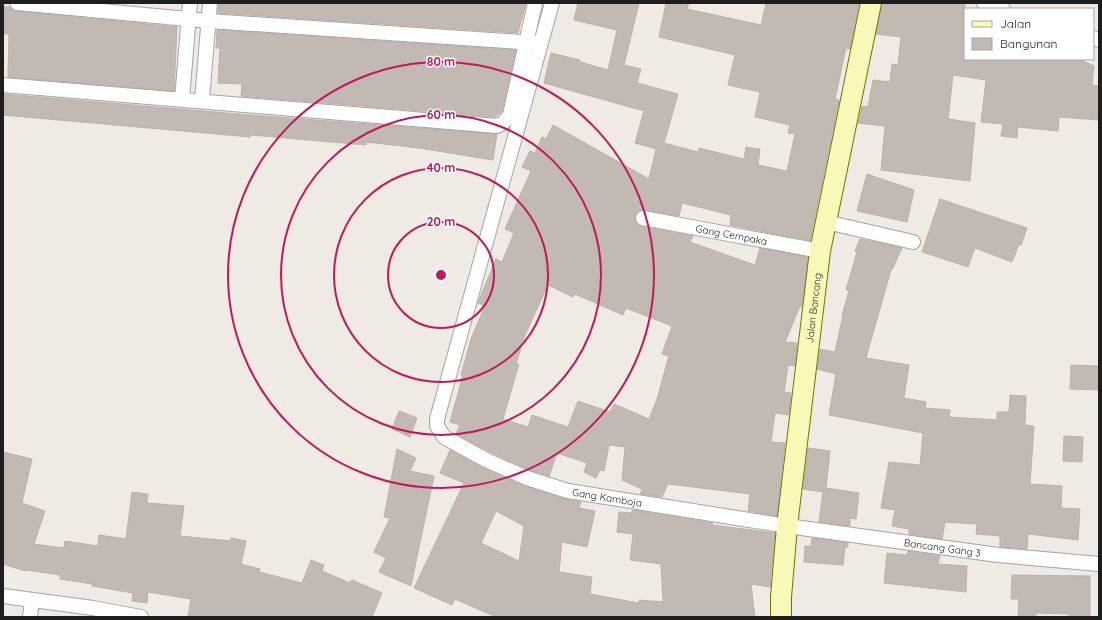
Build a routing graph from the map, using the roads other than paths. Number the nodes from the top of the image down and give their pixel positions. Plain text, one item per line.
1 (17, 3) edge
2 (190, 3) edge
3 (210, 3) edge
4 (535, 3) edge
5 (552, 3) edge
6 (871, 3) edge
7 (984, 3) edge
8 (1000, 8) edge
9 (189, 19) junction
10 (208, 21) junction
11 (527, 41) junction
12 (542, 44) junction
13 (3, 85) edge
14 (182, 99) junction
15 (202, 100) junction
16 (643, 218) dead end
17 (826, 222) junction
18 (913, 242) dead end
19 (820, 251) junction
20 (787, 526) junction
21 (1099, 564) edge
22 (3, 596) edge
23 (32, 600) junction
24 (30, 617) edge
25 (141, 617) edge
26 (781, 617) edge

1 - 9 street
2 - 9 street
3 - 10 street
4 - 11 street
5 - 12 street
6 - 17 street, Jalan Bancang
7 - 8 street
9 - 10 street
9 - 14 street
10 - 11 street
10 - 15 street
11 - 12 street
11 - 15 street
12 - 20 street, Gang Kamboja
13 - 14 street
14 - 15 street
16 - 19 street, Gang Cempaka
17 - 18 street
17 - 19 street, Jalan Bancang
19 - 20 street, Jalan Bancang
20 - 21 street, Bancang Gang 3
20 - 26 street, Jalan Bancang
22 - 23 street
23 - 24 street
23 - 25 street

